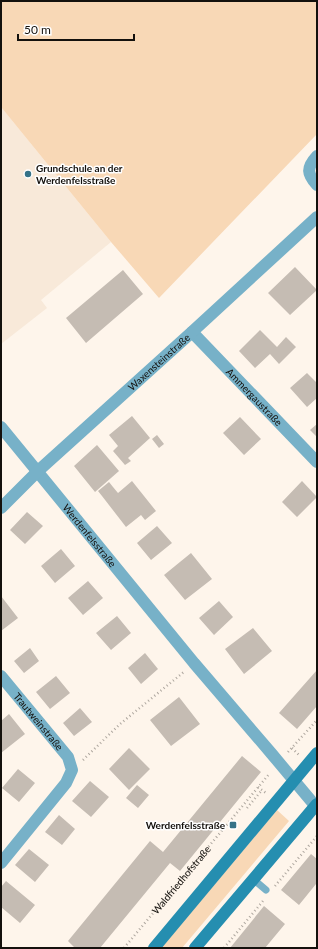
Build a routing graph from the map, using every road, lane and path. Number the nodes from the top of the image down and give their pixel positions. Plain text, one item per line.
1 (317, 156) edge
2 (317, 185) edge
3 (317, 217) edge
4 (192, 332) junction
5 (1, 427) edge
6 (317, 462) edge
7 (38, 471) junction
8 (1, 508) edge
9 (194, 663) junction
10 (1, 676) edge
11 (317, 720) edge
12 (317, 753) edge
13 (279, 762) junction
14 (72, 770) junction
15 (294, 780) junction
16 (262, 790) dead end
17 (316, 806) edge
18 (247, 808) dead end
19 (1, 863) edge
20 (252, 879) junction
21 (266, 890) dead end
22 (124, 948) edge
23 (154, 948) edge
24 (195, 948) edge

1 - 2 street
3 - 4 street, Waxensteinstraße
4 - 6 street, Ammergaustraße
4 - 7 street, Waxensteinstraße
5 - 7 street, Werdenfelsstraße
7 - 8 street, Waxensteinstraße
7 - 9 street, Werdenfelsstraße
9 - 13 street, Werdenfelsstraße
9 - 14 path
10 - 14 street, Trautweinstraße
11 - 13 path, Waldfriedhofstraße
12 - 15 main road
13 - 15 street, Werdenfelsstraße
13 - 22 path, Waldfriedhofstraße
14 - 19 street
15 - 17 street, Werdenfelsstraße
15 - 23 main road
16 - 18 path
17 - 20 main road
20 - 21 lane
20 - 24 main road

